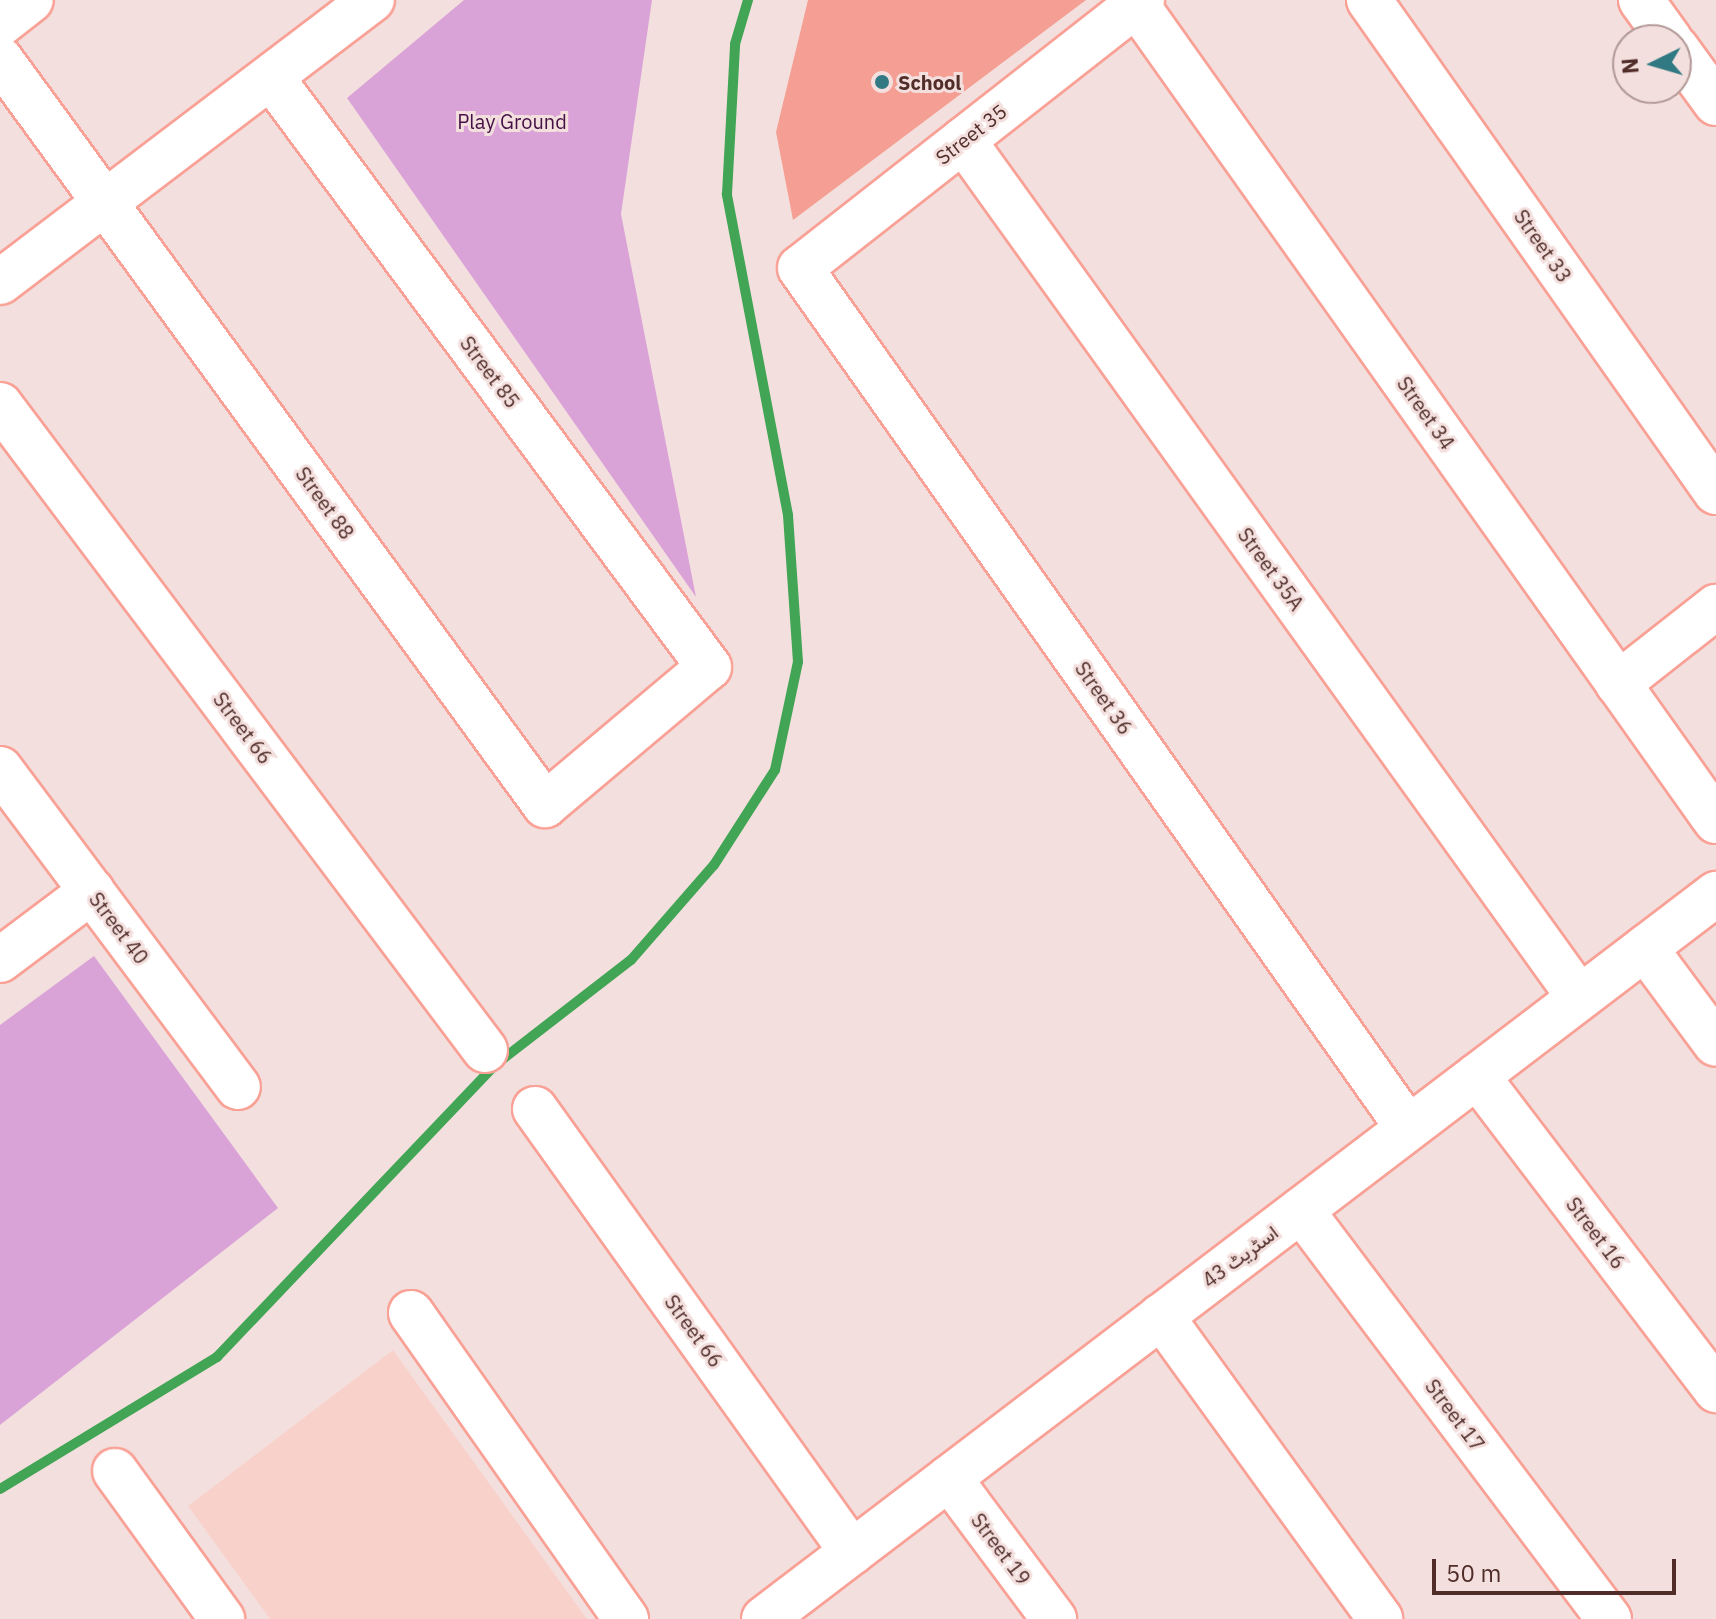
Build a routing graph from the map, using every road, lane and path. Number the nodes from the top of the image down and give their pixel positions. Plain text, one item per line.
1 (31, 0) edge
2 (372, 0) edge
3 (1369, 0) edge
4 (1641, 0) edge
5 (1139, 2) edge
6 (0, 24) edge
7 (1658, 24) edge
8 (0, 59) edge
9 (1692, 70) edge
10 (271, 77) junction
11 (1716, 103) edge
12 (963, 140) junction
13 (106, 202) junction
14 (800, 268) joint
15 (0, 282) edge
16 (0, 405) edge
17 (1716, 492) edge
18 (1716, 607) edge
19 (1618, 684) junction
20 (0, 769) edge
21 (545, 805) joint
22 (1716, 821) edge
23 (92, 891) junction
24 (1716, 894) edge
25 (1645, 948) junction
26 (0, 960) edge
27 (1579, 997) junction
28 (1716, 1044) edge
29 (485, 1050) dead end
30 (1477, 1076) junction
31 (238, 1087) dead end
32 (535, 1109) dead end
33 (1408, 1128) junction
34 (1301, 1210) junction
35 (411, 1313) dead end
36 (1161, 1316) junction
37 (1716, 1390) edge
38 (115, 1471) dead end
39 (949, 1478) junction
40 (852, 1552) junction
41 (222, 1619) edge
42 (626, 1619) edge
43 (764, 1619) edge
44 (1054, 1619) edge
45 (1380, 1619) edge
46 (1609, 1619) edge

1 - 6 street
2 - 10 street
3 - 17 street, Street 33
4 - 7 street
5 - 12 street, Street 35
5 - 19 street, Street 34
8 - 13 street, Street 88
9 - 11 street
10 - 13 street
10 - 21 street, Street 85
12 - 14 street, Street 35
12 - 27 street, Street 35A
13 - 15 street
13 - 21 street, Street 88
14 - 33 street, Street 36
16 - 29 street, Street 66
18 - 19 street
19 - 22 street, Street 34
20 - 23 street, Street 40
23 - 26 street
23 - 31 street, Street 40
24 - 25 street, اسٹریٹ 43
25 - 27 street, اسٹریٹ 43
25 - 28 street
27 - 30 street, اسٹریٹ 43
30 - 33 street, اسٹریٹ 43
30 - 37 street, Street 16
32 - 40 street, Street 66
33 - 34 street, اسٹریٹ 43
34 - 36 street, اسٹریٹ 43
34 - 46 street, Street 17
35 - 42 street
36 - 39 street, اسٹریٹ 43
36 - 45 street
38 - 41 street
39 - 40 street, اسٹریٹ 43
39 - 44 street, Street 19
40 - 43 street, اسٹریٹ 43

